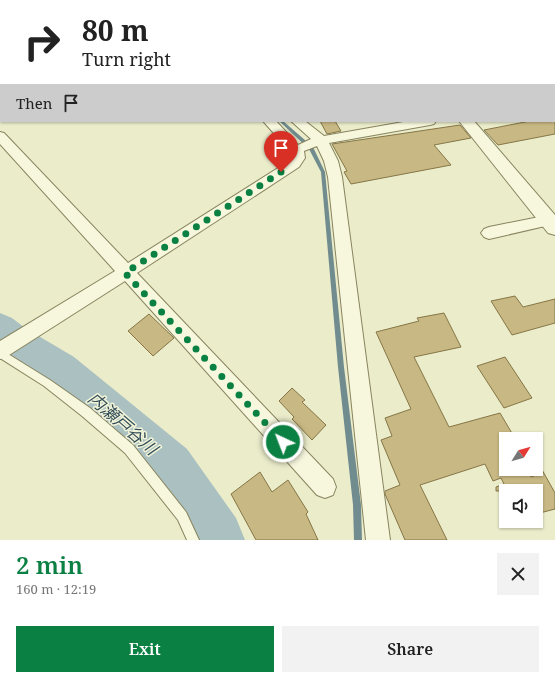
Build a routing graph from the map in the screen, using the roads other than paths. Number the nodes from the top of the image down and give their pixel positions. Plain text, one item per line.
1 (270, 122) edge
2 (298, 122) edge
3 (424, 122) edge
4 (467, 122) edge
5 (0, 136) edge
6 (319, 140) junction
7 (296, 150) junction
8 (552, 224) edge
9 (489, 233) dead end
10 (125, 273) junction
11 (0, 352) edge
12 (325, 487) dead end
13 (193, 540) edge
14 (378, 540) edge

1 - 7 street
2 - 6 street
3 - 6 street
4 - 8 street
5 - 10 street
6 - 7 street
6 - 14 street
7 - 10 street
8 - 9 street
10 - 11 street
10 - 12 street
11 - 13 lane

